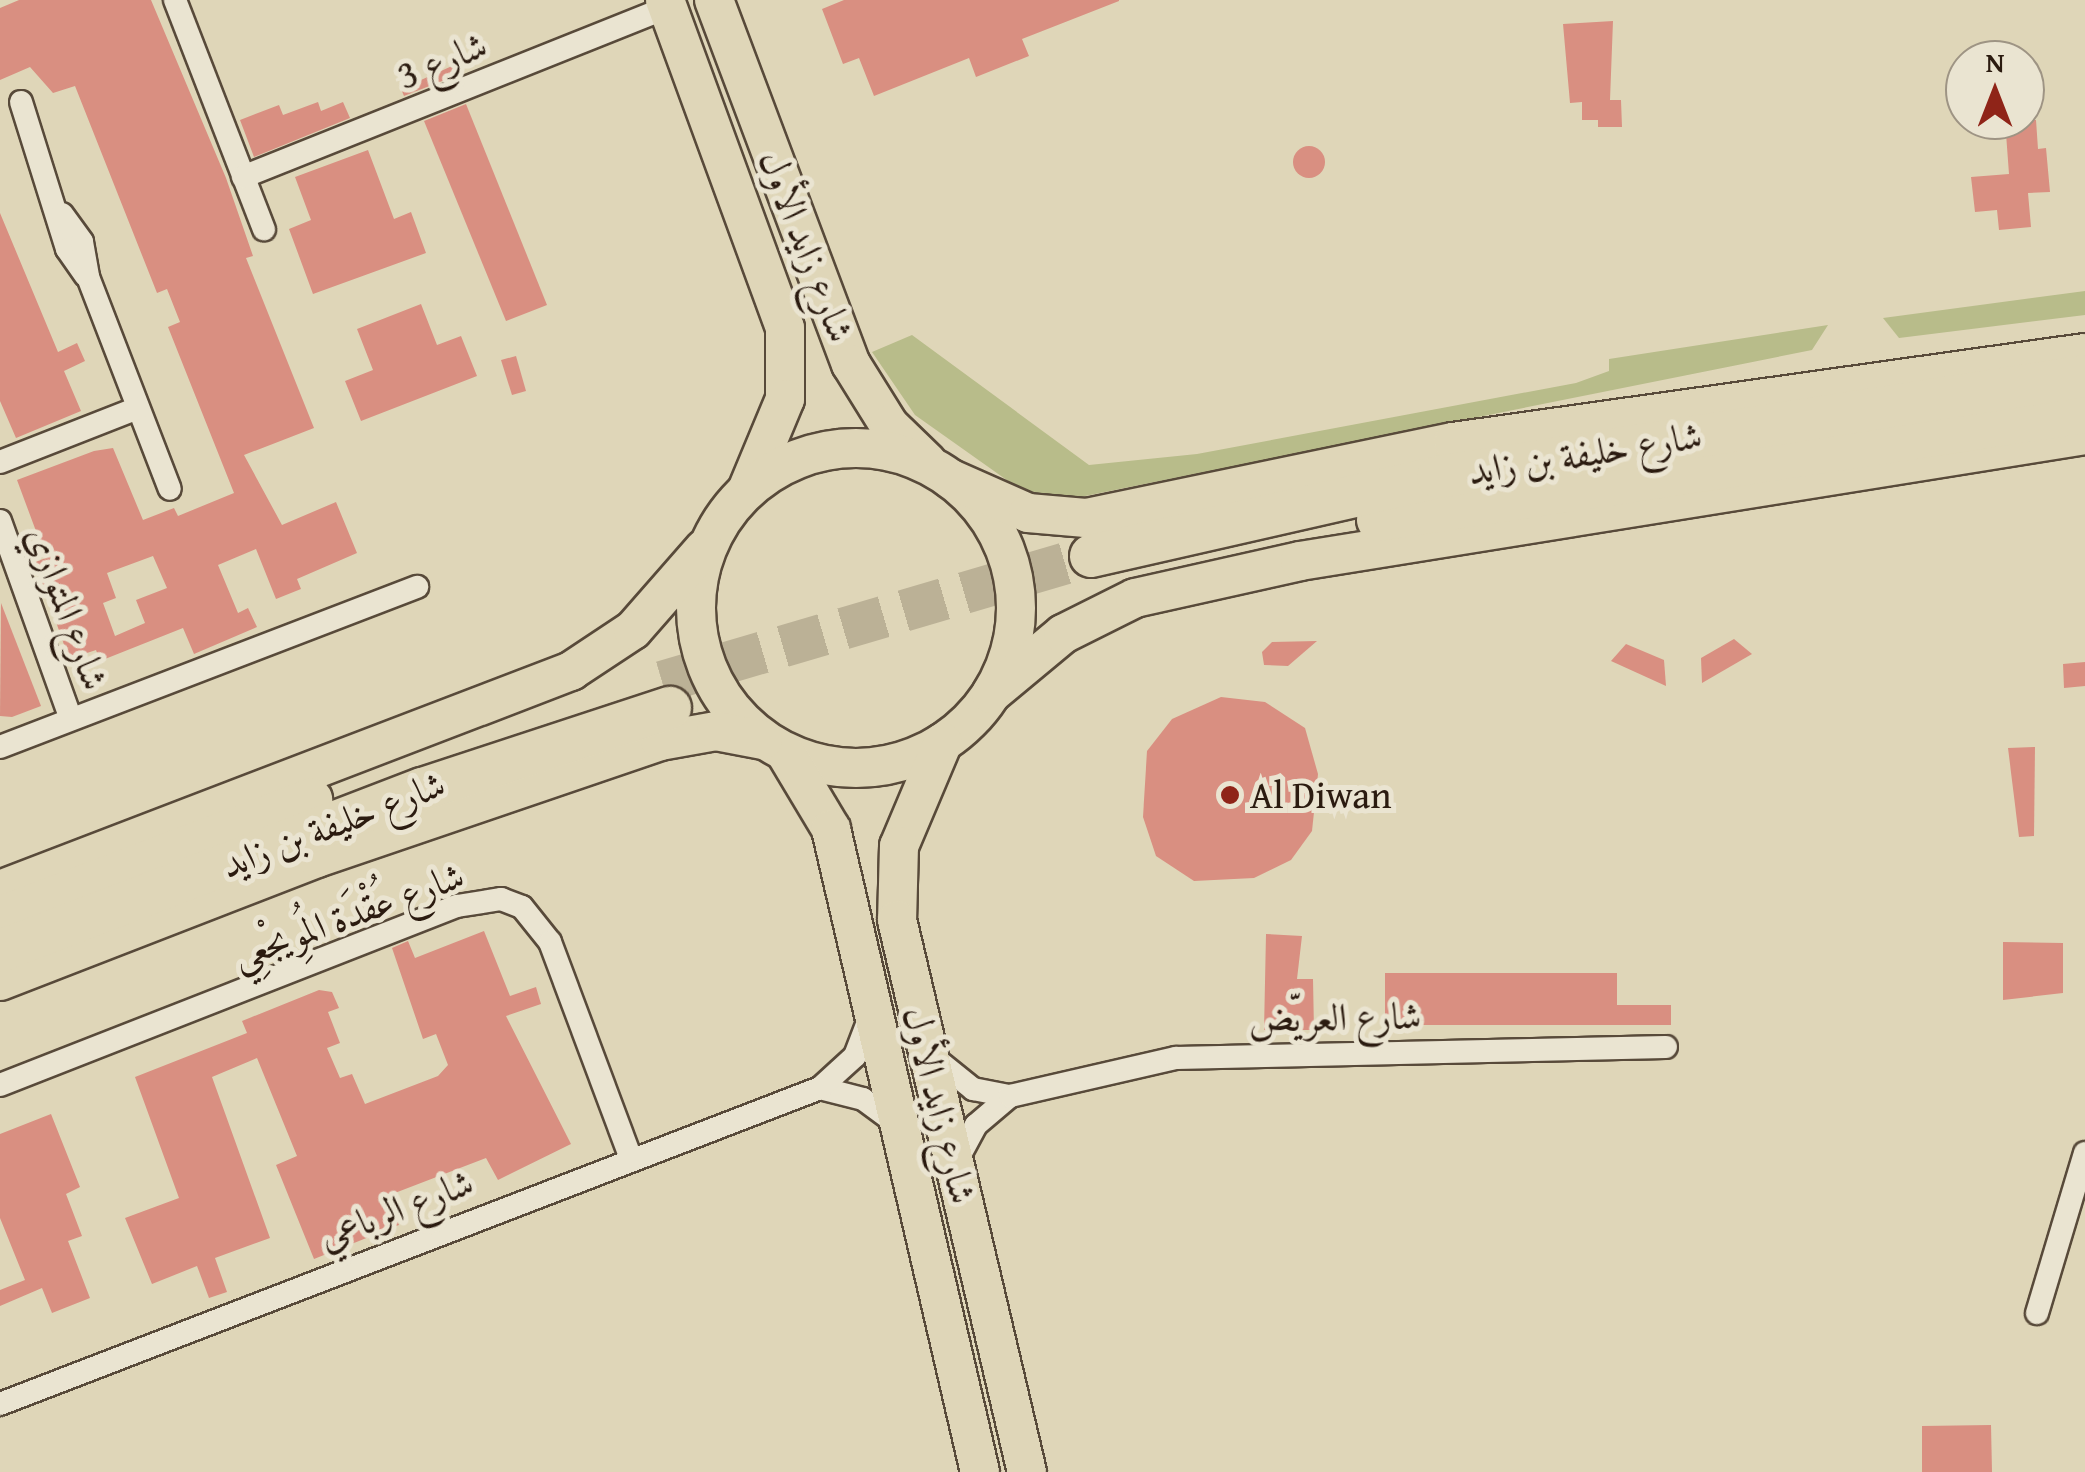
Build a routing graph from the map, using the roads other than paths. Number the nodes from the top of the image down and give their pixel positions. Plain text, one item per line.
1 (175, 0) edge
2 (714, 0) edge
3 (666, 4) edge
4 (21, 102) dead end
5 (243, 178) junction
6 (264, 229) dead end
7 (2085, 353) edge
8 (2085, 376) edge
9 (138, 408) junction
10 (2085, 412) edge
11 (2085, 435) edge
12 (0, 462) edge
13 (943, 475) junction
14 (170, 489) dead end
15 (743, 494) junction
16 (0, 520) edge
17 (709, 543) junction
18 (417, 587) dead end
19 (991, 694) junction
20 (71, 720) junction
21 (943, 742) junction
22 (0, 747) edge
23 (778, 748) junction
24 (0, 890) edge
25 (0, 918) edge
26 (0, 951) edge
27 (0, 980) edge
28 (871, 1012) junction
29 (1666, 1047) dead end
30 (929, 1052) junction
31 (0, 1086) edge
32 (820, 1088) junction
33 (1010, 1096) junction
34 (898, 1126) junction
35 (2085, 1153) edge
36 (630, 1156) junction
37 (955, 1164) junction
38 (2038, 1313) dead end
39 (0, 1404) edge
40 (980, 1472) edge
41 (1027, 1472) edge

1 - 5 street
2 - 13 main road, شارع زايد الأول
3 - 5 street, شارع 3
3 - 15 main road, شارع زايد الأول
4 - 9 street
5 - 6 street
7 - 13 main road
8 - 10 highway, شارع خليفة بن زايد
9 - 12 street
9 - 14 street
11 - 19 main road
13 - 15 main road
13 - 19 main road
15 - 17 main road
16 - 20 street, شارع المتوازي
17 - 23 main road
17 - 24 main road
18 - 20 street
19 - 21 main road
20 - 22 street
21 - 23 main road
21 - 30 main road, شارع زايد الأول
23 - 27 main road
23 - 28 main road, شارع زايد الأول
25 - 26 highway, شارع خليفة بن زايد
28 - 32 street, شارع الرباعي
28 - 34 main road, شارع زايد الأول
29 - 33 street, شارع العريّض
30 - 33 street
30 - 37 main road, شارع زايد الأول
31 - 36 street, شارع عُقْدَة المُوِيجْعِي
32 - 34 street
32 - 36 street, شارع الرباعي
33 - 37 street, شارع العريّض
34 - 40 main road, شارع زايد الأول
35 - 38 street
36 - 39 street, شارع الرباعي
37 - 41 main road, شارع زايد الأول

